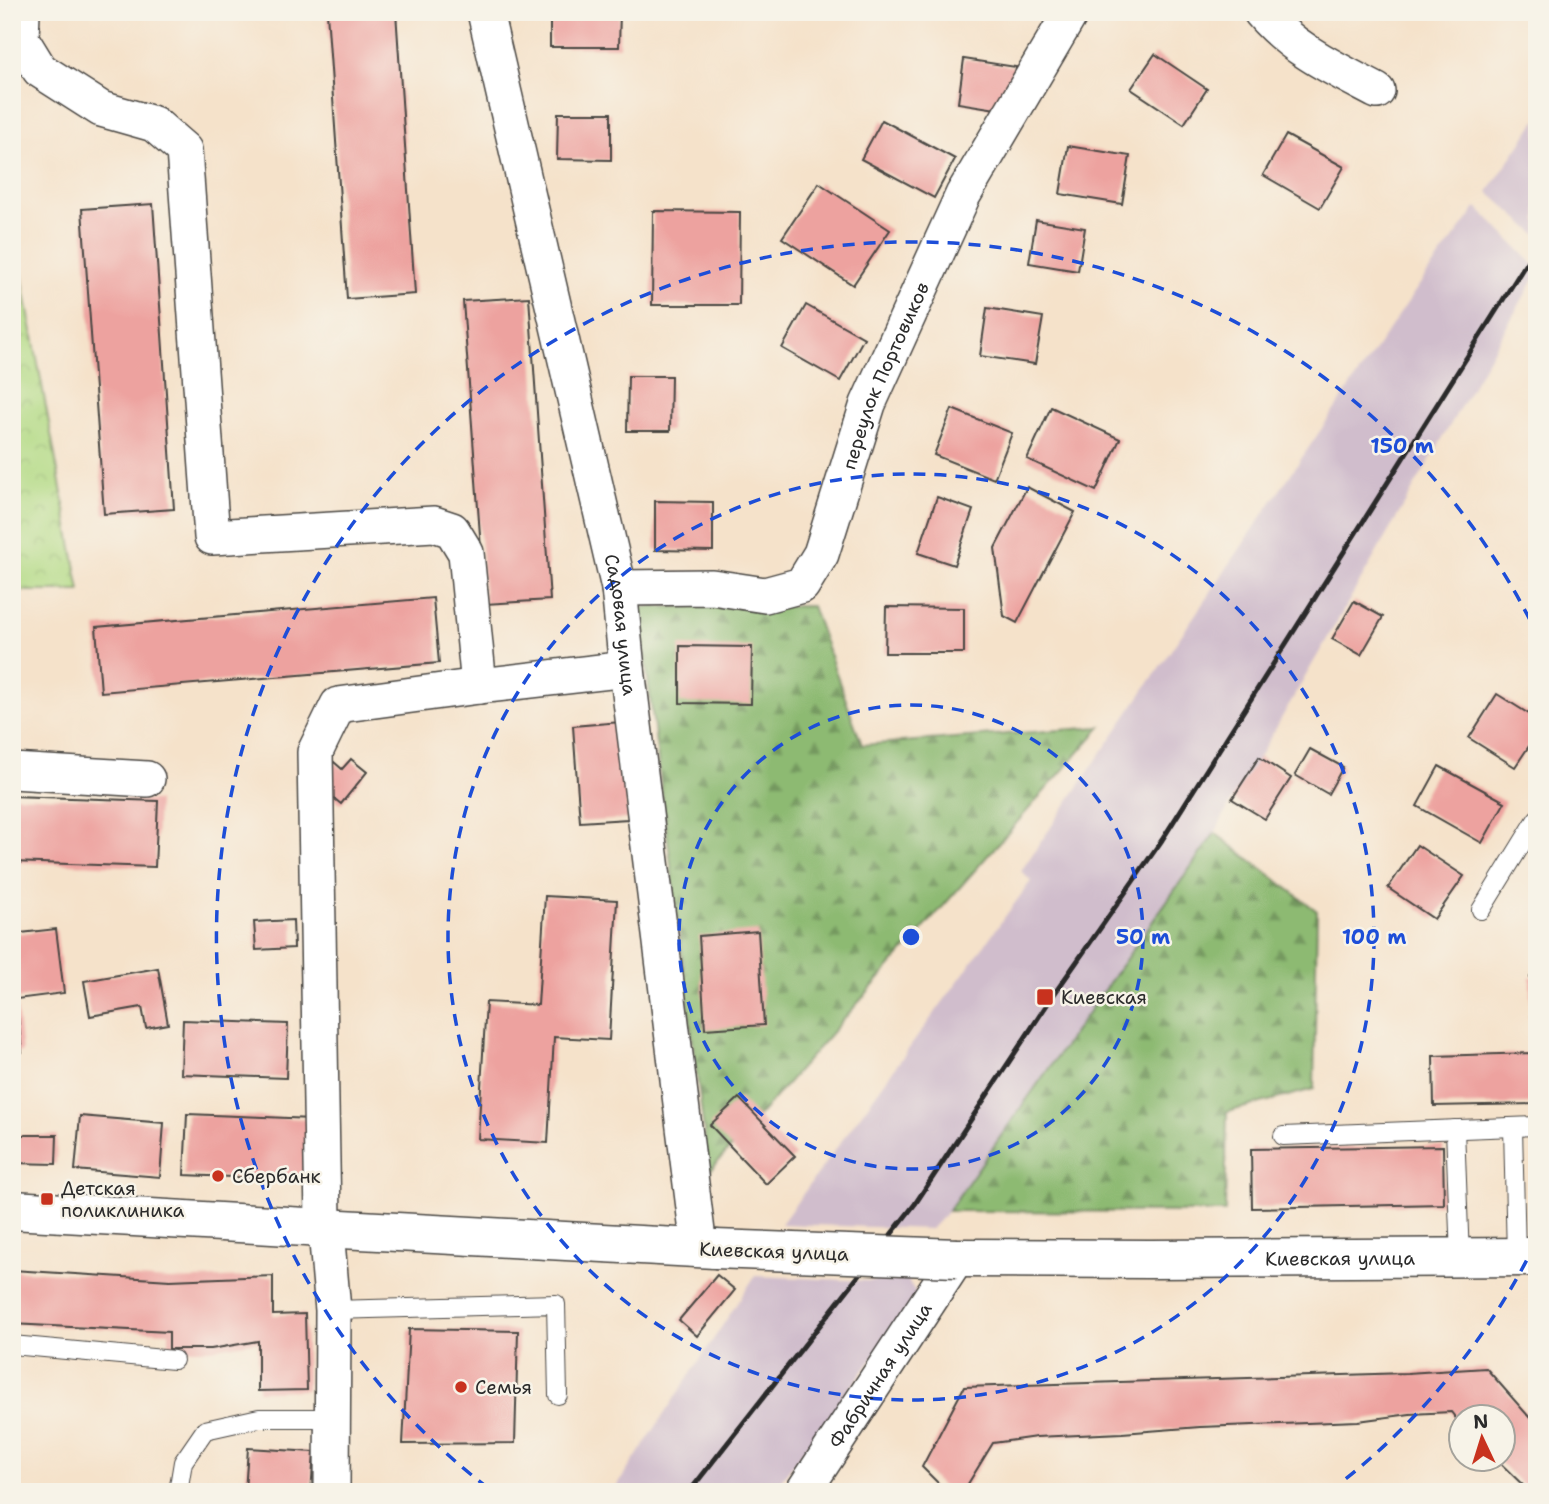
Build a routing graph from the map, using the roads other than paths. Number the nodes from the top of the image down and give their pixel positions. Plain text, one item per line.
1 (22, 12) edge
2 (485, 12) edge
3 (1071, 12) edge
4 (1261, 12) edge
5 (1377, 91) dead end
6 (619, 588) junction
7 (627, 669) junction
8 (479, 686) junction
9 (12, 771) edge
10 (147, 779) dead end
11 (1537, 819) edge
12 (1481, 910) dead end
13 (1537, 1126) edge
14 (1513, 1127) junction
15 (1455, 1129) junction
16 (1283, 1136) dead end
17 (12, 1210) edge
18 (323, 1228) junction
19 (707, 1248) junction
20 (1527, 1257) edge
21 (957, 1258) junction
22 (1460, 1258) junction
23 (333, 1311) junction
24 (12, 1345) edge
25 (174, 1360) dead end
26 (558, 1395) dead end
27 (332, 1418) junction
28 (178, 1492) edge
29 (332, 1492) edge
30 (803, 1492) edge

1 - 8 street
2 - 6 street, Садовая улица
3 - 6 street, переулок Портовиков
4 - 5 street
6 - 7 street, Садовая улица
7 - 8 street
7 - 19 street, Садовая улица
8 - 18 street
9 - 10 street
11 - 12 lane
13 - 14 lane
14 - 15 lane
14 - 20 lane
15 - 16 lane
15 - 22 lane
17 - 18 main road, Киевская улица
18 - 19 main road, Киевская улица
18 - 23 street
19 - 21 main road, Киевская улица, bridge
20 - 22 main road, Киевская улица
21 - 22 main road, Киевская улица
21 - 30 street, Фабричная улица
23 - 26 lane
23 - 27 street
24 - 25 lane
27 - 28 lane
27 - 29 street

